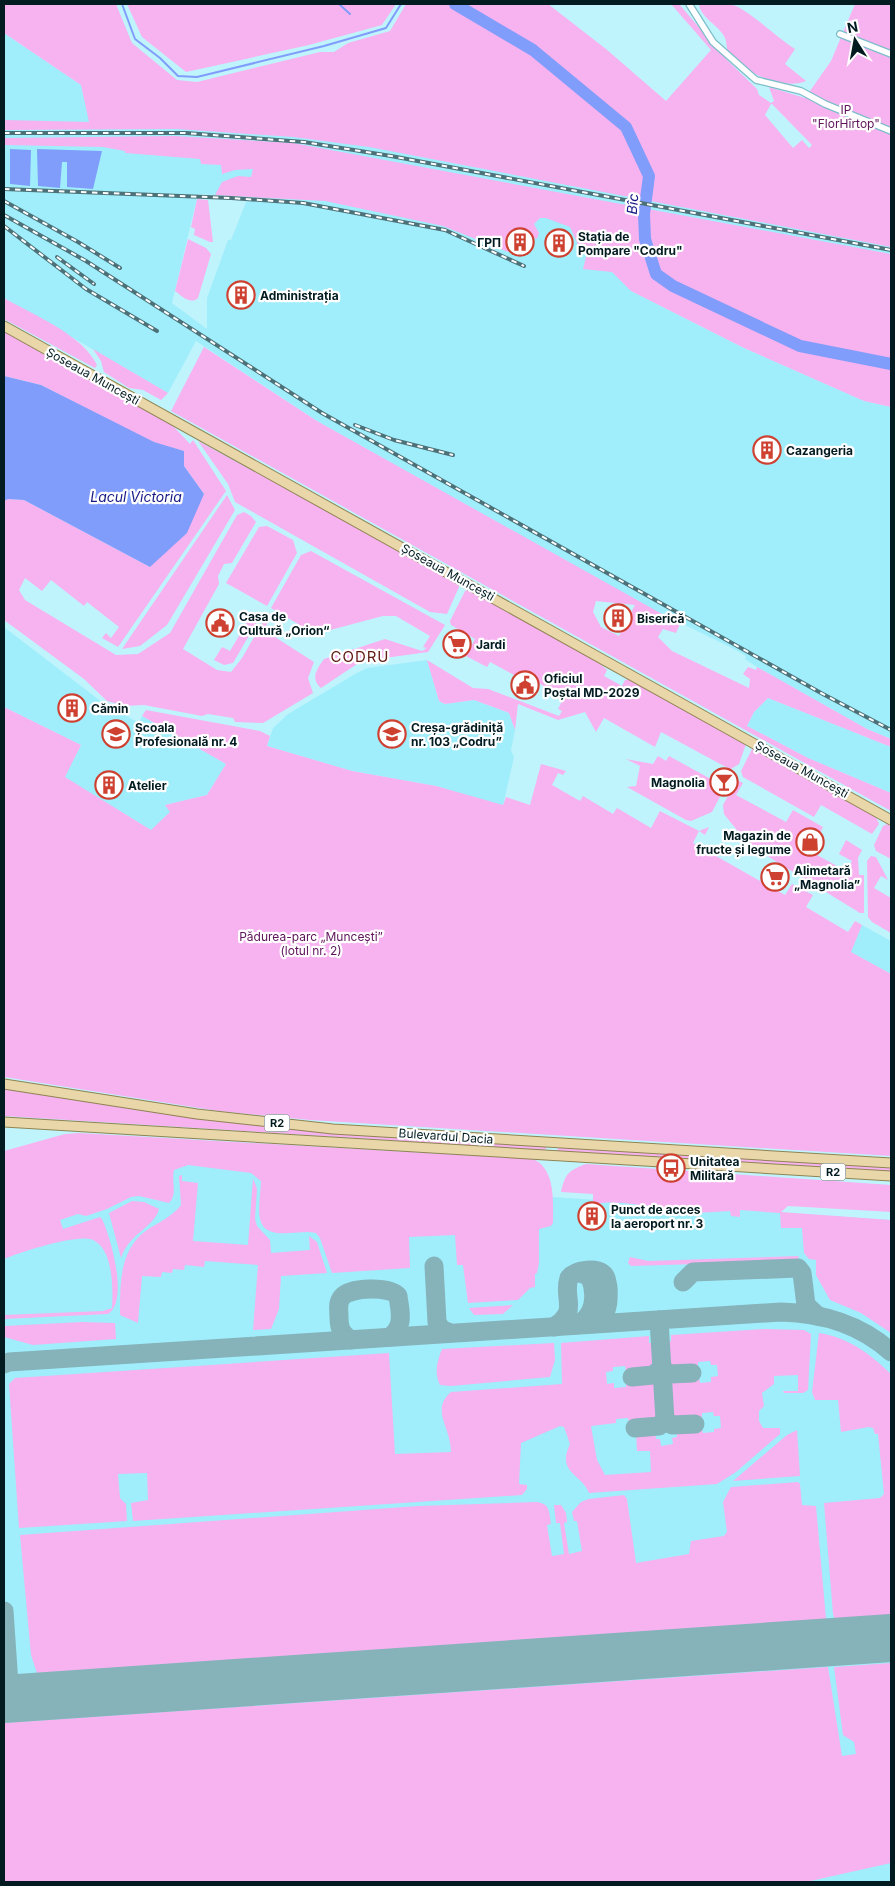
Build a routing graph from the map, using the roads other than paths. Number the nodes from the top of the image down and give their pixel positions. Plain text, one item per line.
1 (688, 4) edge
2 (840, 34) dead end
3 (891, 54) edge
4 (891, 131) edge
5 (4, 326) edge
6 (891, 820) edge
7 (4, 1084) edge
8 (4, 1122) edge
9 (552, 1143) junction
10 (552, 1156) junction
11 (891, 1163) edge
12 (891, 1176) edge

1 - 4 street
2 - 3 street
5 - 6 main road, Șoseaua Muncești
7 - 9 main road, Bulevardul Dacia / R2
8 - 10 main road, Bulevardul Dacia / R2
9 - 10 main road
9 - 11 main road, Bulevardul Dacia / R2
10 - 12 main road, Bulevardul Dacia / R2

